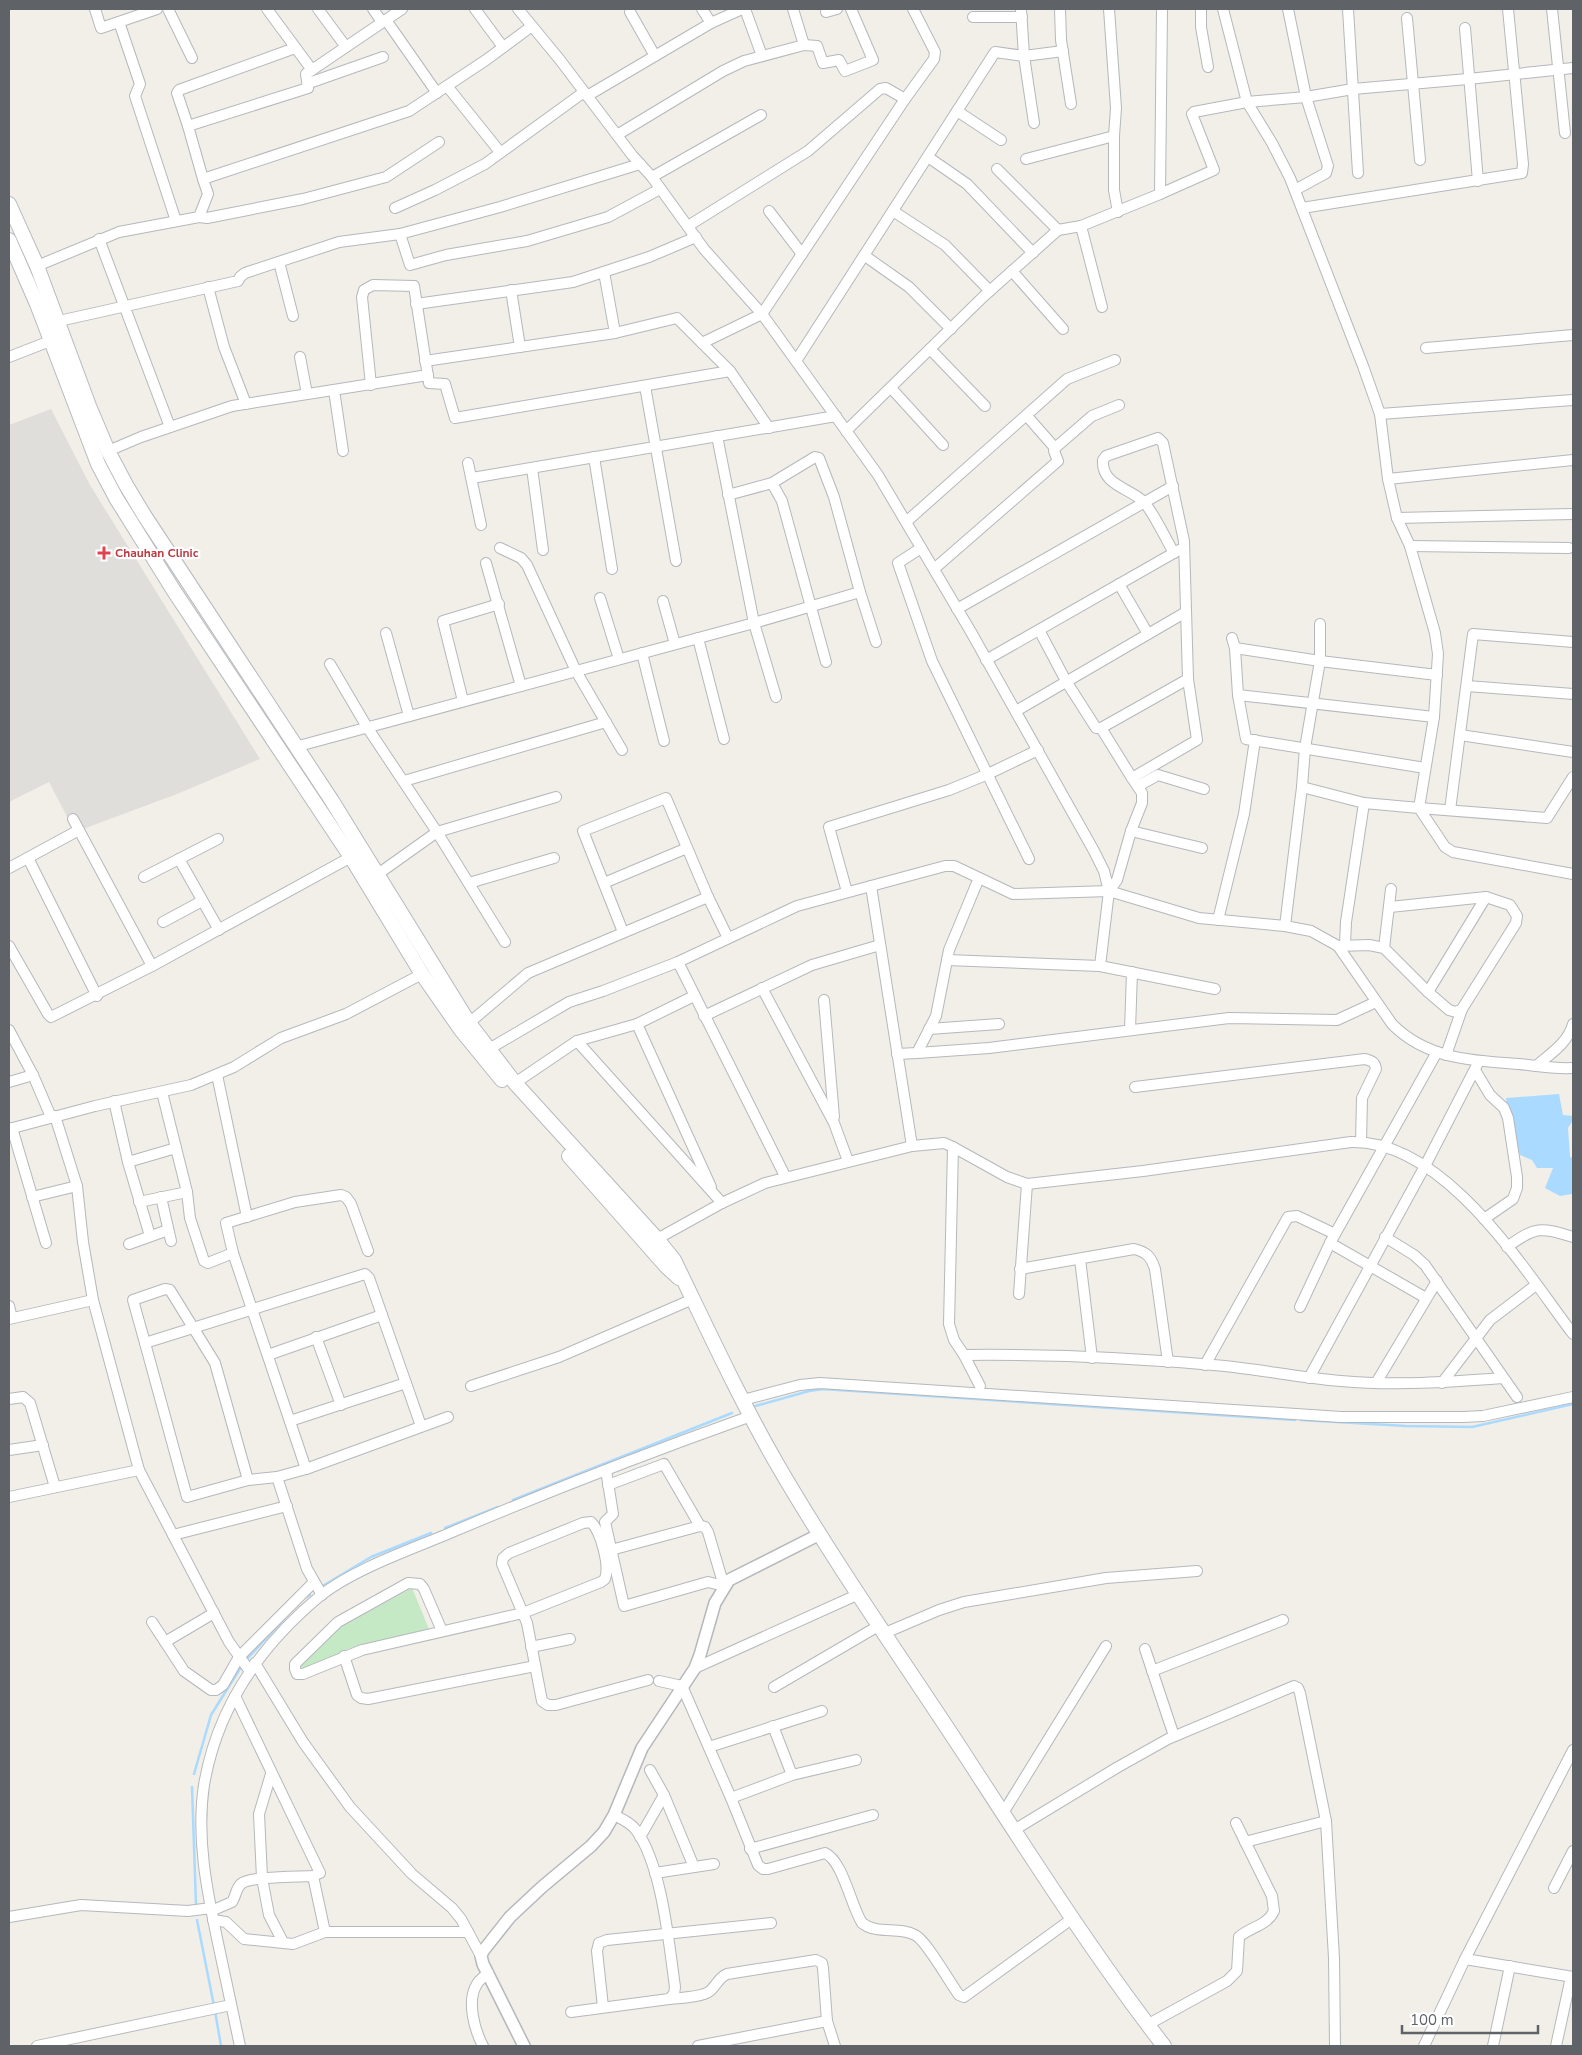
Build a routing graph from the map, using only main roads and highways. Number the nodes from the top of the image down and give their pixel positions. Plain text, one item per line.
1 (9, 204) edge
2 (10, 244) edge
3 (685, 1283) junction
4 (1164, 2046) edge

1 - 3 main road
2 - 3 main road
3 - 4 main road

